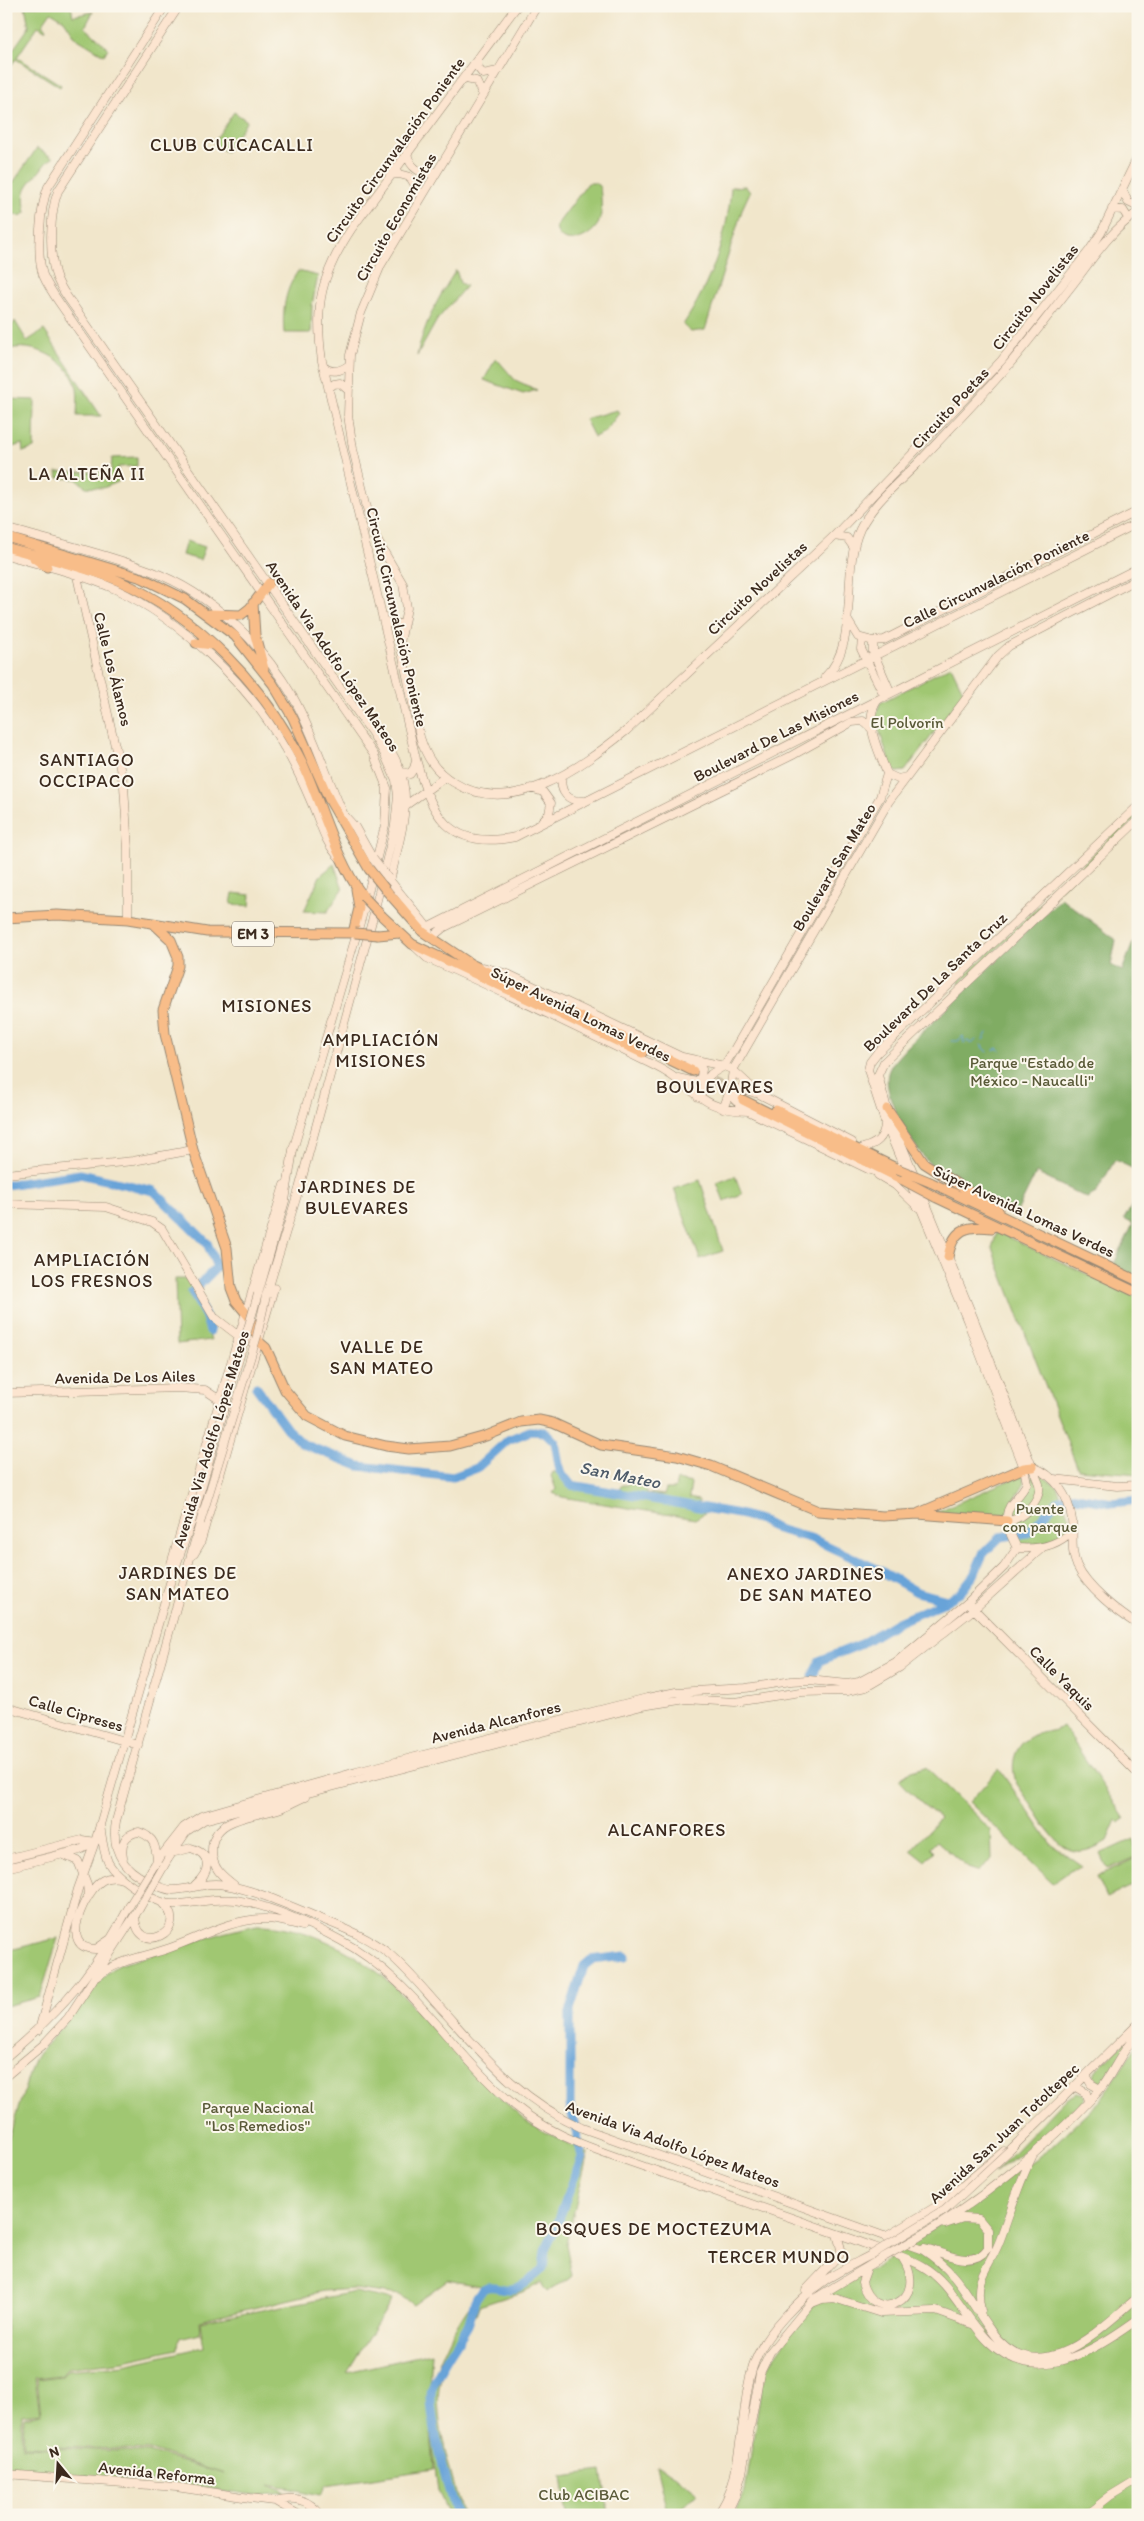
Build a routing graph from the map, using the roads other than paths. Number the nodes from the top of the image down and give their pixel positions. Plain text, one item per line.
1 (166, 6) edge
2 (179, 6) edge
3 (517, 6) edge
4 (537, 6) edge
5 (477, 60) junction
6 (498, 71) junction
7 (458, 83) junction
8 (484, 95) junction
9 (407, 152) junction
10 (1138, 156) edge
11 (437, 171) junction
12 (390, 175) junction
13 (1122, 190) junction
14 (422, 196) junction
15 (1138, 207) edge
16 (1112, 209) junction
17 (1138, 212) edge
18 (1128, 218) junction
19 (349, 365) junction
20 (324, 366) junction
21 (329, 388) junction
22 (348, 390) junction
23 (1138, 511) edge
24 (846, 524) junction
25 (1138, 524) edge
26 (863, 525) junction
27 (6, 528) edge
28 (834, 536) junction
29 (6, 537) edge
30 (6, 547) edge
31 (854, 548) junction
32 (76, 549) junction
33 (1063, 549) junction
34 (28, 553) junction
35 (6, 555) edge
36 (386, 555) junction
37 (1068, 559) junction
38 (85, 560) junction
39 (372, 565) junction
40 (47, 567) junction
41 (1138, 568) edge
42 (76, 576) junction
43 (142, 578) junction
44 (1138, 580) edge
45 (269, 583) junction
46 (137, 591) junction
47 (261, 592) junction
48 (407, 602) joint
49 (253, 603) junction
50 (206, 613) junction
51 (241, 615) junction
52 (226, 616) junction
53 (847, 619) junction
54 (384, 621) junction
55 (404, 623) junction
56 (254, 624) junction
57 (862, 639) junction
58 (873, 641) junction
59 (196, 643) junction
60 (213, 645) junction
61 (258, 648) junction
62 (874, 655) junction
63 (866, 659) junction
64 (264, 672) junction
65 (820, 682) junction
66 (888, 695) junction
67 (876, 701) junction
68 (357, 712) junction
69 (274, 713) junction
70 (293, 718) junction
71 (271, 725) junction
72 (281, 726) junction
73 (873, 730) junction
74 (424, 750) junction
75 (415, 757) junction
76 (402, 772) junction
77 (887, 774) junction
78 (562, 776) junction
79 (906, 776) junction
80 (445, 777) junction
81 (531, 788) junction
82 (425, 792) junction
83 (587, 801) junction
84 (406, 805) junction
85 (1138, 806) edge
86 (1138, 820) edge
87 (340, 821) junction
88 (539, 825) junction
89 (355, 827) junction
90 (343, 860) junction
91 (389, 879) junction
92 (356, 887) junction
93 (6, 918) edge
94 (128, 919) junction
95 (154, 924) junction
96 (427, 928) junction
97 (354, 933) junction
98 (399, 933) junction
99 (436, 940) junction
100 (412, 944) junction
101 (421, 949) junction
102 (471, 964) junction
103 (682, 1057) junction
104 (724, 1066) junction
105 (733, 1070) junction
106 (676, 1077) junction
107 (759, 1094) junction
108 (698, 1097) junction
109 (723, 1109) junction
110 (887, 1109) junction
111 (748, 1111) junction
112 (885, 1122) junction
113 (863, 1148) junction
114 (193, 1150) junction
115 (897, 1168) junction
116 (870, 1170) junction
117 (6, 1174) edge
118 (287, 1178) junction
119 (902, 1180) junction
120 (299, 1189) junction
121 (6, 1204) edge
122 (927, 1222) junction
123 (1014, 1222) junction
124 (1000, 1229) junction
125 (948, 1256) junction
126 (1138, 1281) edge
127 (1138, 1293) edge
128 (262, 1295) junction
129 (245, 1311) junction
130 (240, 1337) junction
131 (259, 1342) junction
132 (6, 1393) edge
133 (243, 1395) junction
134 (223, 1396) junction
135 (238, 1412) junction
136 (1028, 1468) junction
137 (1054, 1479) junction
138 (1138, 1485) edge
139 (918, 1514) junction
140 (1007, 1525) junction
141 (1072, 1531) junction
142 (1015, 1544) junction
143 (1042, 1548) junction
144 (187, 1565) junction
145 (968, 1603) junction
146 (974, 1609) junction
147 (1138, 1626) edge
148 (156, 1631) junction
149 (765, 1685) junction
150 (764, 1698) junction
151 (6, 1707) edge
152 (124, 1741) junction
153 (138, 1745) junction
154 (1138, 1774) edge
155 (324, 1788) junction
156 (100, 1825) junction
157 (95, 1842) junction
158 (62, 1854) junction
159 (169, 1856) junction
160 (6, 1859) edge
161 (107, 1860) junction
162 (156, 1862) junction
163 (124, 1865) junction
164 (6, 1868) edge
165 (83, 1873) junction
166 (124, 1880) junction
167 (194, 1886) junction
168 (238, 1888) junction
169 (88, 1899) junction
170 (163, 1904) junction
171 (137, 1912) junction
172 (317, 1928) junction
173 (113, 1938) junction
174 (96, 1977) junction
175 (1138, 2024) edge
176 (39, 2030) junction
177 (1138, 2034) edge
178 (454, 2044) junction
179 (484, 2056) junction
180 (6, 2057) edge
181 (1086, 2075) junction
182 (6, 2076) edge
183 (1074, 2086) junction
184 (1100, 2089) junction
185 (1088, 2102) junction
186 (1024, 2136) junction
187 (1035, 2150) junction
188 (942, 2204) junction
189 (934, 2228) junction
190 (837, 2234) junction
191 (887, 2236) junction
192 (911, 2245) junction
193 (902, 2258) junction
194 (868, 2267) junction
195 (1138, 2297) edge
196 (798, 2304) junction
197 (807, 2306) junction
198 (982, 2318) junction
199 (1138, 2319) edge
200 (1108, 2323) junction
201 (972, 2324) junction
202 (1116, 2335) junction
203 (6, 2474) edge
204 (1138, 2479) edge
205 (275, 2501) junction
206 (299, 2515) edge
207 (321, 2515) edge
208 (717, 2515) edge
209 (726, 2515) edge
210 (1086, 2515) edge

1 - 47 main road, Avenida Via Adolfo López Mateos
2 - 45 main road, Avenida Via Adolfo López Mateos
3 - 5 main road, Circuito Circunvalación Poniente
4 - 6 main road, Circuito Economistas
5 - 6 main road
5 - 7 main road, Circuito Circunvalación Poniente
6 - 8 main road, Circuito Economistas
7 - 8 main road
7 - 9 main road, Circuito Circunvalación Poniente
8 - 11 main road, Circuito Economistas
9 - 11 main road
9 - 12 main road, Circuito Circunvalación Poniente
10 - 13 main road, Circuito Novelistas
11 - 14 main road, Circuito Economistas
12 - 14 main road
12 - 20 main road, Circuito Circunvalación Poniente
13 - 15 main road
13 - 16 main road, Circuito Novelistas
14 - 19 main road, Circuito Economistas
16 - 18 main road
16 - 24 main road, Circuito Novelistas
17 - 18 main road, Circuito Poetas
18 - 26 main road, Circuito Poetas
19 - 20 main road
19 - 22 main road, Circuito Economistas
20 - 21 main road, Circuito Circunvalación Poniente
21 - 22 main road
21 - 39 main road, Circuito Circunvalación Poniente
22 - 36 main road, Circuito Economistas
23 - 33 main road
24 - 26 main road
24 - 28 main road, Circuito Novelistas
25 - 37 main road, Calle Circunvalación Poniente
26 - 31 main road, Circuito Poetas
27 - 32 main road
28 - 31 main road
28 - 78 main road, Circuito Novelistas
29 - 38 main road, Súper Avenida Lomas Verdes
30 - 34 main road, Súper Avenida Lomas Verdes
31 - 53 main road, Circuito Poetas
32 - 38 main road
32 - 52 main road
33 - 37 main road
33 - 58 main road
34 - 40 main road
34 - 46 main road, Súper Avenida Lomas Verdes
35 - 40 main road, Súper Avenida Lomas Verdes
36 - 39 main road
36 - 48 main road, Circuito Economistas
37 - 62 main road, Calle Circunvalación Poniente
38 - 43 main road, Súper Avenida Lomas Verdes
39 - 54 main road, Circuito Circunvalación Poniente
40 - 42 main road, Súper Avenida Lomas Verdes
41 - 66 main road, Boulevard De Las Misiones
42 - 59 main road, Súper Avenida Lomas Verdes
42 - 94 main road, Calle Los Álamos
43 - 46 main road
43 - 50 main road, Súper Avenida Lomas Verdes
44 - 79 main road, Boulevard San Mateo
45 - 47 main road
45 - 68 main road, Avenida Via Adolfo López Mateos
46 - 60 main road, Súper Avenida Lomas Verdes
47 - 49 main road
47 - 118 main road, Avenida Via Adolfo López Mateos
48 - 55 main road, Circuito Novelistas
49 - 51 main road
49 - 56 main road
50 - 52 main road
50 - 64 main road, Súper Avenida Lomas Verdes
51 - 52 main road
51 - 56 main road
52 - 61 main road
53 - 57 main road
53 - 65 main road, Circuito Poetas
54 - 55 main road
54 - 75 main road, Circuito Circunvalación Poniente
55 - 74 main road, Circuito Novelistas
56 - 61 main road
57 - 58 main road
57 - 63 main road
58 - 62 main road
59 - 60 main road
59 - 71 main road, Súper Avenida Lomas Verdes
60 - 69 main road, Súper Avenida Lomas Verdes
61 - 64 main road
61 - 89 main road
62 - 63 main road, Calle Circunvalación Poniente
62 - 66 main road
63 - 65 main road, Circuito Circunvalación Poniente
63 - 66 main road
64 - 70 main road, Súper Avenida Lomas Verdes
65 - 83 main road, Circuito Circunvalación Poniente
66 - 67 main road, Boulevard De Las Misiones
67 - 73 main road
67 - 96 main road, Boulevard De Las Misiones
68 - 76 main road
68 - 120 main road, Avenida Via Adolfo López Mateos
69 - 71 main road
69 - 72 main road, Súper Avenida Lomas Verdes
70 - 72 main road
70 - 87 main road, Súper Avenida Lomas Verdes
71 - 90 main road, Súper Avenida Lomas Verdes
72 - 90 main road, Súper Avenida Lomas Verdes
73 - 77 main road
73 - 99 main road, Boulevard De Las Misiones
74 - 75 main road
74 - 80 main road, Circuito Novelistas
75 - 76 main road
75 - 82 main road, Circuito Circunvalación Poniente
76 - 84 main road
77 - 79 main road
77 - 104 main road, Boulevard San Mateo
78 - 81 main road, Circuito Novelistas
78 - 83 main road
79 - 105 main road, Boulevard San Mateo
80 - 81 main road, Circuito Novelistas
80 - 82 main road
81 - 88 main road
82 - 84 main road
82 - 88 main road, Circuito Circunvalación Poniente
83 - 88 main road, Circuito Circunvalación Poniente
84 - 91 main road
85 - 112 main road, Boulevard De La Santa Cruz
86 - 110 main road, Boulevard De La Santa Cruz
87 - 89 main road
87 - 99 main road, Súper Avenida Lomas Verdes, bridge
89 - 91 main road, bridge
90 - 92 main road, Súper Avenida Lomas Verdes
91 - 96 main road
92 - 97 main road
92 - 98 main road, Súper Avenida Lomas Verdes, bridge
93 - 94 main road, EM 3
94 - 95 main road, EM 3
95 - 97 main road, EM 3
95 - 114 main road
96 - 99 main road
97 - 98 main road, bridge
98 - 100 main road, Súper Avenida Lomas Verdes
99 - 101 main road
99 - 102 main road, Súper Avenida Lomas Verdes
100 - 101 main road, Súper Avenida Lomas Verdes
100 - 106 main road, Súper Avenida Lomas Verdes
101 - 102 main road, Súper Avenida Lomas Verdes
102 - 103 main road, Súper Avenida Lomas Verdes
103 - 104 main road, Súper Avenida Lomas Verdes
103 - 106 main road
104 - 105 main road, Súper Avenida Lomas Verdes
104 - 108 main road, Boulevard San Mateo
105 - 107 main road, Súper Avenida Lomas Verdes
105 - 109 main road, Boulevard San Mateo
106 - 108 main road, Súper Avenida Lomas Verdes
107 - 111 main road
107 - 113 main road, Súper Avenida Lomas Verdes
108 - 109 main road, Súper Avenida Lomas Verdes
109 - 111 main road, Súper Avenida Lomas Verdes
110 - 123 main road
110 - 125 main road, Boulevard De La Santa Cruz
111 - 116 main road, Súper Avenida Lomas Verdes
112 - 113 main road
112 - 122 main road, Boulevard De La Santa Cruz
113 - 115 main road, Súper Avenida Lomas Verdes
114 - 117 main road
114 - 129 main road
115 - 119 main road, Súper Avenida Lomas Verdes
115 - 123 main road, Súper Avenida Lomas Verdes, bridge
116 - 119 main road, Súper Avenida Lomas Verdes
116 - 122 main road
118 - 128 main road, Avenida Via Adolfo López Mateos
118 - 129 main road
119 - 124 main road, Súper Avenida Lomas Verdes, bridge
120 - 128 main road, Avenida Via Adolfo López Mateos
120 - 131 main road
121 - 130 main road
122 - 136 main road, Boulevard De La Santa Cruz
123 - 126 main road, Súper Avenida Lomas Verdes
124 - 125 main road
124 - 127 main road, Súper Avenida Lomas Verdes
125 - 136 main road, Boulevard De La Santa Cruz
128 - 144 main road, Avenida Via Adolfo López Mateos, bridge
128 - 148 main road, Avenida Via Adolfo López Mateos, bridge
129 - 130 main road
129 - 131 main road
130 - 131 main road
130 - 134 main road
131 - 133 main road
131 - 139 main road
132 - 134 main road, Avenida De Los Ailes
133 - 134 main road
133 - 135 main road
134 - 135 main road, Avenida De Los Ailes
134 - 148 main road
135 - 144 main road
136 - 137 main road
136 - 139 main road
136 - 140 main road, Boulevard De La Santa Cruz
136 - 140 main road, Boulevard De La Santa Cruz
137 - 138 main road
137 - 141 main road
139 - 140 main road
140 - 142 main road
141 - 143 main road
141 - 147 main road
142 - 143 main road
142 - 145 main road, Avenida Alcanfores
143 - 146 main road
144 - 153 main road, Avenida Via Adolfo López Mateos
145 - 146 main road, Calle Yaquis
145 - 149 main road, Avenida Alcanfores
146 - 150 main road, Avenida Alcanfores
146 - 154 main road, Calle Yaquis
148 - 152 main road, Avenida Via Adolfo López Mateos
149 - 150 main road
149 - 162 main road, Avenida Alcanfores
150 - 155 main road, Avenida Alcanfores
151 - 152 main road, Calle Cipreses
152 - 153 main road, Calle Cipreses
152 - 156 main road, Avenida Via Adolfo López Mateos
153 - 163 main road, Avenida Via Adolfo López Mateos
155 - 159 main road, Avenida Alcanfores
155 - 168 main road
156 - 157 main road
156 - 161 main road, Avenida Via Adolfo López Mateos
157 - 158 main road
157 - 160 main road
157 - 161 main road
157 - 165 main road
158 - 164 main road
158 - 165 main road
159 - 167 main road
159 - 171 main road, Avenida Alcanfores, bridge
161 - 166 main road, Avenida Via Adolfo López Mateos
162 - 163 main road
162 - 173 main road, Avenida Alcanfores, bridge
163 - 167 main road, Avenida Via Adolfo López Mateos
165 - 169 main road
165 - 176 main road
166 - 169 main road
166 - 170 main road, Avenida Via Adolfo López Mateos
167 - 168 main road, Avenida Via Adolfo López Mateos
168 - 179 main road, Avenida Via Adolfo López Mateos
169 - 173 main road
170 - 171 main road
170 - 172 main road, Avenida Via Adolfo López Mateos
171 - 174 main road, Avenida Alcanfores
172 - 174 main road
172 - 178 main road, Avenida Via Adolfo López Mateos
173 - 176 main road, Avenida Alcanfores
174 - 182 main road, Avenida Alcanfores
175 - 181 main road, Avenida San Juan Totoltepec
176 - 180 main road, Avenida Alcanfores
177 - 184 main road, Avenida San Juan Totoltepec
178 - 179 main road
178 - 190 main road, Avenida Via Adolfo López Mateos
179 - 191 main road, Avenida Via Adolfo López Mateos
181 - 183 main road, Avenida San Juan Totoltepec
181 - 184 main road
183 - 185 main road
183 - 186 main road, Avenida San Juan Totoltepec
184 - 185 main road, Avenida San Juan Totoltepec
185 - 187 main road, Avenida San Juan Totoltepec
186 - 188 main road
186 - 196 main road, Avenida San Juan Totoltepec, bridge
187 - 188 main road
187 - 189 main road, Avenida San Juan Totoltepec
187 - 198 main road
188 - 191 main road
189 - 192 main road
189 - 194 main road, Avenida San Juan Totoltepec, bridge
190 - 193 main road, Avenida Via Adolfo López Mateos
190 - 196 main road
191 - 192 main road, Avenida Via Adolfo López Mateos
192 - 198 main road, Avenida Via Adolfo López Mateos
193 - 194 main road
193 - 201 main road, Avenida Via Adolfo López Mateos
194 - 197 main road, Avenida San Juan Totoltepec
195 - 200 main road, Avenida Via Adolfo López Mateos
196 - 208 main road, Avenida San Juan Totoltepec
197 - 201 main road
197 - 209 main road, Avenida San Juan Totoltepec
198 - 200 main road, Avenida Via Adolfo López Mateos
199 - 202 main road, Avenida Via Adolfo López Mateos
200 - 202 main road
201 - 202 main road, Avenida Via Adolfo López Mateos
203 - 205 main road, Avenida Reforma
204 - 210 main road
205 - 206 main road, Avenida Reforma
205 - 207 main road, Avenida Reforma

